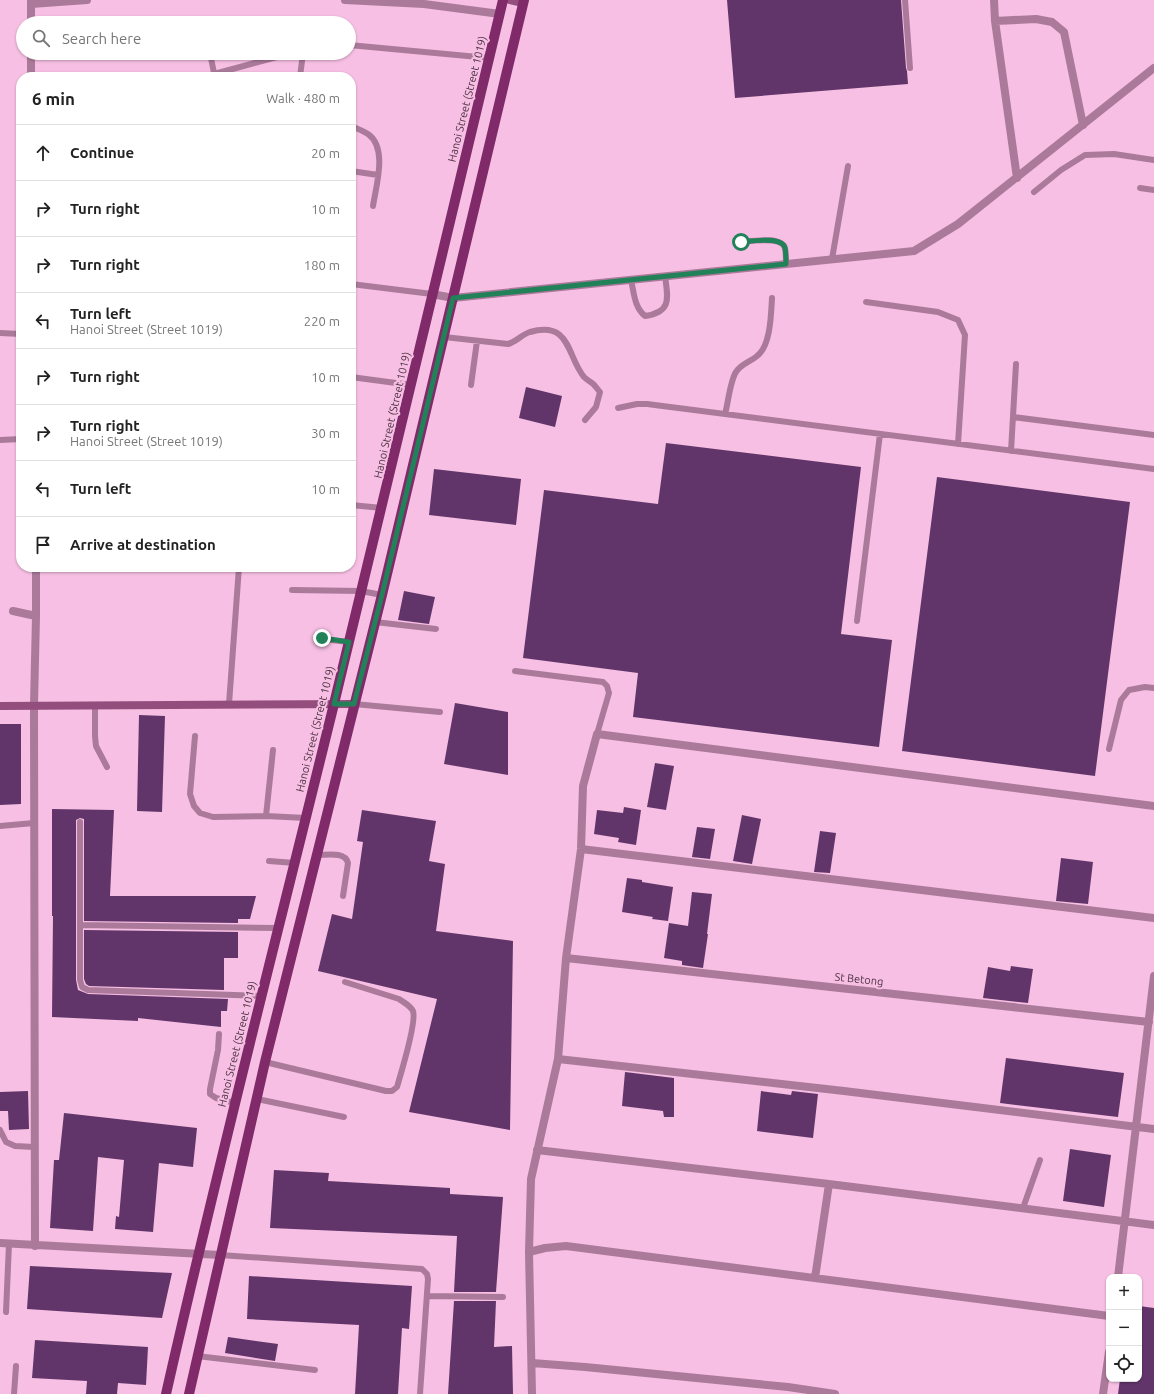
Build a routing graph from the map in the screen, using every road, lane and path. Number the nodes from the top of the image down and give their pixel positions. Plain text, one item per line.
1 (88, 0) edge
2 (345, 0) edge
3 (503, 0) edge
4 (510, 0) edge
5 (905, 0) edge
6 (994, 0) edge
7 (31, 2) edge
8 (524, 2) edge
9 (500, 14) junction
10 (31, 16) edge
11 (995, 21) junction
12 (356, 46) edge
13 (489, 58) junction
14 (31, 60) edge
15 (211, 60) edge
16 (265, 60) edge
17 (302, 60) edge
18 (910, 68) dead end
19 (1154, 68) edge
20 (31, 72) edge
21 (214, 72) edge
22 (218, 72) edge
23 (301, 72) edge
24 (1083, 125) junction
25 (356, 128) edge
26 (1154, 160) edge
27 (848, 166) dead end
28 (356, 172) edge
29 (378, 175) junction
30 (1017, 178) junction
31 (1140, 188) dead end
32 (1154, 190) edge
33 (1034, 192) dead end
34 (373, 206) dead end
35 (741, 242) dead end
36 (832, 259) junction
37 (786, 264) junction
38 (665, 276) junction
39 (631, 280) junction
40 (356, 285) edge
41 (432, 294) junction
42 (453, 298) junction
43 (772, 298) dead end
44 (866, 302) dead end
45 (0, 333) edge
46 (16, 334) edge
47 (444, 337) junction
48 (477, 341) junction
49 (1016, 364) dead end
50 (356, 378) edge
51 (471, 385) dead end
52 (411, 386) junction
53 (618, 408) dead end
54 (725, 414) junction
55 (1013, 417) junction
56 (585, 420) dead end
57 (880, 434) junction
58 (1154, 435) edge
59 (16, 439) edge
60 (0, 440) edge
61 (958, 444) junction
62 (1011, 451) junction
63 (1154, 469) edge
64 (356, 505) edge
65 (382, 508) junction
66 (36, 572) edge
67 (239, 572) edge
68 (292, 590) dead end
69 (361, 591) junction
70 (382, 595) junction
71 (13, 612) dead end
72 (36, 616) junction
73 (858, 621) dead end
74 (375, 622) junction
75 (436, 629) dead end
76 (322, 638) dead end
77 (349, 642) junction
78 (515, 671) dead end
79 (1154, 688) edge
80 (229, 704) junction
81 (334, 704) junction
82 (354, 704) junction
83 (95, 705) junction
84 (0, 706) edge
85 (34, 706) junction
86 (440, 712) dead end
87 (597, 734) junction
88 (195, 736) dead end
89 (1109, 749) dead end
90 (273, 750) dead end
91 (107, 768) dead end
92 (1154, 806) edge
93 (266, 816) junction
94 (306, 818) junction
95 (80, 822) dead end
96 (34, 823) junction
97 (0, 826) edge
98 (581, 850) junction
99 (317, 855) junction
100 (269, 861) dead end
101 (295, 862) junction
102 (343, 896) dead end
103 (1154, 918) edge
104 (80, 925) junction
105 (278, 928) junction
106 (566, 958) junction
107 (1154, 976) edge
108 (345, 982) dead end
109 (262, 996) junction
110 (1149, 1022) junction
111 (219, 1034) dead end
112 (558, 1059) junction
113 (266, 1062) junction
114 (257, 1099) junction
115 (235, 1103) junction
116 (344, 1117) dead end
117 (1136, 1127) junction
118 (1154, 1129) edge
119 (0, 1130) edge
120 (34, 1147) junction
121 (537, 1150) junction
122 (1040, 1160) dead end
123 (829, 1184) junction
124 (1023, 1208) junction
125 (1125, 1221) junction
126 (1154, 1225) edge
127 (0, 1243) edge
128 (9, 1244) junction
129 (35, 1246) junction
130 (528, 1252) junction
131 (199, 1255) junction
132 (220, 1255) junction
133 (1118, 1274) edge
134 (815, 1278) junction
135 (427, 1296) junction
136 (503, 1297) dead end
137 (6, 1312) dead end
138 (1106, 1316) edge
139 (198, 1356) junction
140 (532, 1363) junction
141 (16, 1366) dead end
142 (315, 1370) dead end
143 (1106, 1373) edge
144 (14, 1394) edge
145 (166, 1394) edge
146 (189, 1394) edge
147 (420, 1394) edge
148 (532, 1394) edge
149 (835, 1394) edge
150 (1103, 1394) edge

1 - 7 street
2 - 9 street
3 - 9 main road, Hanoi Street (Street 1019)
4 - 8 street
5 - 18 lane
6 - 11 street
7 - 10 street
8 - 42 main road
9 - 13 main road, Hanoi Street (Street 1019)
11 - 24 street
11 - 30 street
12 - 13 lane
13 - 41 main road, Hanoi Street (Street 1019)
14 - 20 street
15 - 21 lane
16 - 22 lane
17 - 23 lane
19 - 24 street
24 - 30 street
25 - 29 lane
26 - 33 lane
27 - 36 lane
28 - 29 lane
29 - 34 lane
30 - 36 street
31 - 32 lane
35 - 37 lane
36 - 37 street
37 - 38 street
38 - 39 street
38 - 39 lane
39 - 42 street
40 - 41 lane
41 - 42 street
41 - 52 main road, Hanoi Street (Street 1019)
42 - 47 main road
43 - 54 lane
44 - 61 lane
45 - 46 lane
47 - 48 lane
47 - 70 main road
48 - 51 lane
48 - 56 lane
49 - 55 lane
50 - 52 lane
52 - 65 main road, Hanoi Street (Street 1019)
53 - 54 lane
54 - 57 lane
55 - 58 lane
55 - 62 lane
57 - 61 lane
57 - 73 lane
59 - 60 lane
61 - 62 lane
62 - 63 lane
64 - 65 lane
65 - 69 main road, Hanoi Street (Street 1019)
66 - 72 street
67 - 80 lane
68 - 69 lane
69 - 70 lane
69 - 77 main road, Hanoi Street (Street 1019)
70 - 74 main road
71 - 72 street
72 - 85 street
74 - 75 lane
74 - 82 main road
76 - 77 lane
77 - 81 main road, Hanoi Street (Street 1019)
78 - 87 lane
79 - 89 lane
80 - 81 street
80 - 83 street
81 - 82 street
81 - 94 main road, Hanoi Street (Street 1019)
82 - 86 lane
82 - 99 main road
83 - 85 street
83 - 91 lane
84 - 85 street
85 - 96 street
87 - 92 street
87 - 98 street
88 - 93 lane
90 - 93 lane
93 - 94 lane
94 - 101 main road, Hanoi Street (Street 1019)
95 - 104 lane
96 - 97 lane
96 - 120 street
98 - 103 street
98 - 106 street
99 - 102 lane
99 - 113 main road
100 - 101 lane
101 - 105 main road, Hanoi Street (Street 1019)
104 - 105 lane
104 - 109 lane
105 - 109 main road, Hanoi Street (Street 1019)
106 - 110 street, St Betong
106 - 112 street
107 - 110 street
108 - 113 lane
109 - 115 main road, Hanoi Street (Street 1019)
110 - 117 street
111 - 115 lane
112 - 117 street
112 - 121 street
113 - 114 main road
114 - 116 lane
114 - 132 main road
115 - 131 main road, Hanoi Street (Street 1019)
117 - 118 street
117 - 125 street
119 - 120 lane
120 - 129 street
121 - 123 street
121 - 130 street
122 - 124 lane
123 - 124 street
123 - 134 street
124 - 125 street
125 - 126 street
125 - 133 street
127 - 128 street
128 - 129 street
128 - 137 lane
129 - 131 street
130 - 134 street
130 - 140 street
131 - 132 street
131 - 145 main road, Hanoi Street (Street 1019)
132 - 135 lane
132 - 139 main road
134 - 138 street
135 - 136 lane
135 - 147 lane
139 - 142 lane
139 - 146 main road
140 - 148 street
140 - 149 street
141 - 144 lane
143 - 150 street

